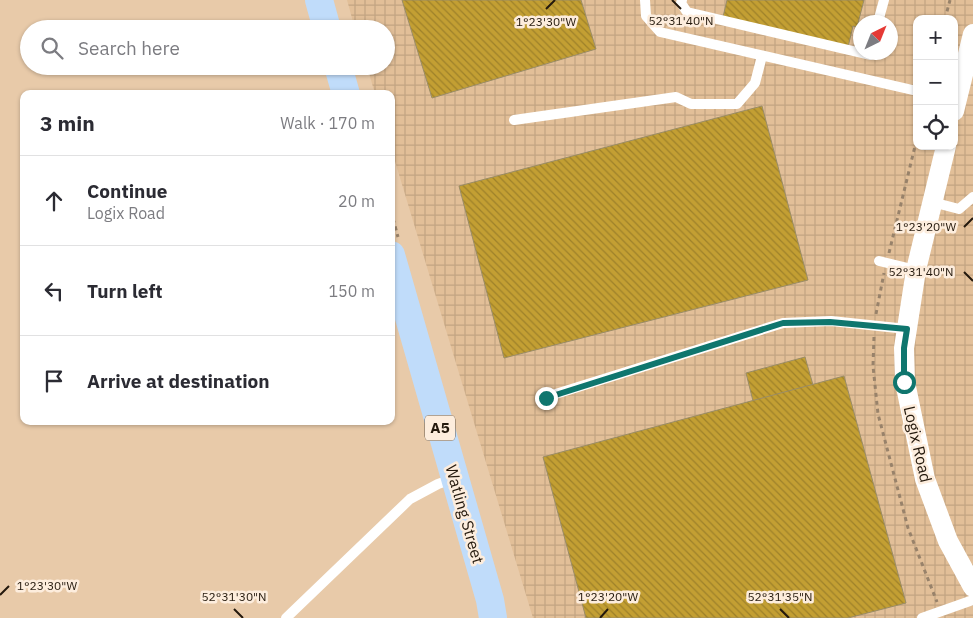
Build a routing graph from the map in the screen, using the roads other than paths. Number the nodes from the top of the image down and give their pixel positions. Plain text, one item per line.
1 (319, 0) edge
2 (645, 0) edge
3 (682, 0) edge
4 (884, 0) edge
5 (880, 15) edge
6 (325, 20) edge
7 (973, 34) edge
8 (853, 51) edge
9 (762, 56) junction
10 (341, 75) edge
11 (968, 78) edge
12 (345, 90) edge
13 (913, 90) edge
14 (955, 105) edge
15 (514, 120) dead end
16 (945, 150) edge
17 (973, 197) edge
18 (932, 202) junction
19 (879, 261) dead end
20 (395, 269) edge
21 (916, 270) junction
22 (907, 329) junction
23 (546, 398) dead end
24 (454, 478) junction
25 (973, 587) edge
26 (973, 600) edge
27 (494, 612) edge
28 (286, 618) edge
29 (922, 618) edge

1 - 6 highway
2 - 9 lane
3 - 8 lane
4 - 5 lane
7 - 11 street
9 - 13 lane
9 - 15 lane
10 - 12 highway
11 - 14 street
16 - 18 street, Logix Road
17 - 18 lane
18 - 21 street, Logix Road
19 - 21 lane
20 - 24 highway, Watling Street / A5
21 - 22 street, Logix Road
22 - 23 lane
22 - 25 street, Logix Road
24 - 27 highway, Watling Street / A5
24 - 28 lane
26 - 29 lane

